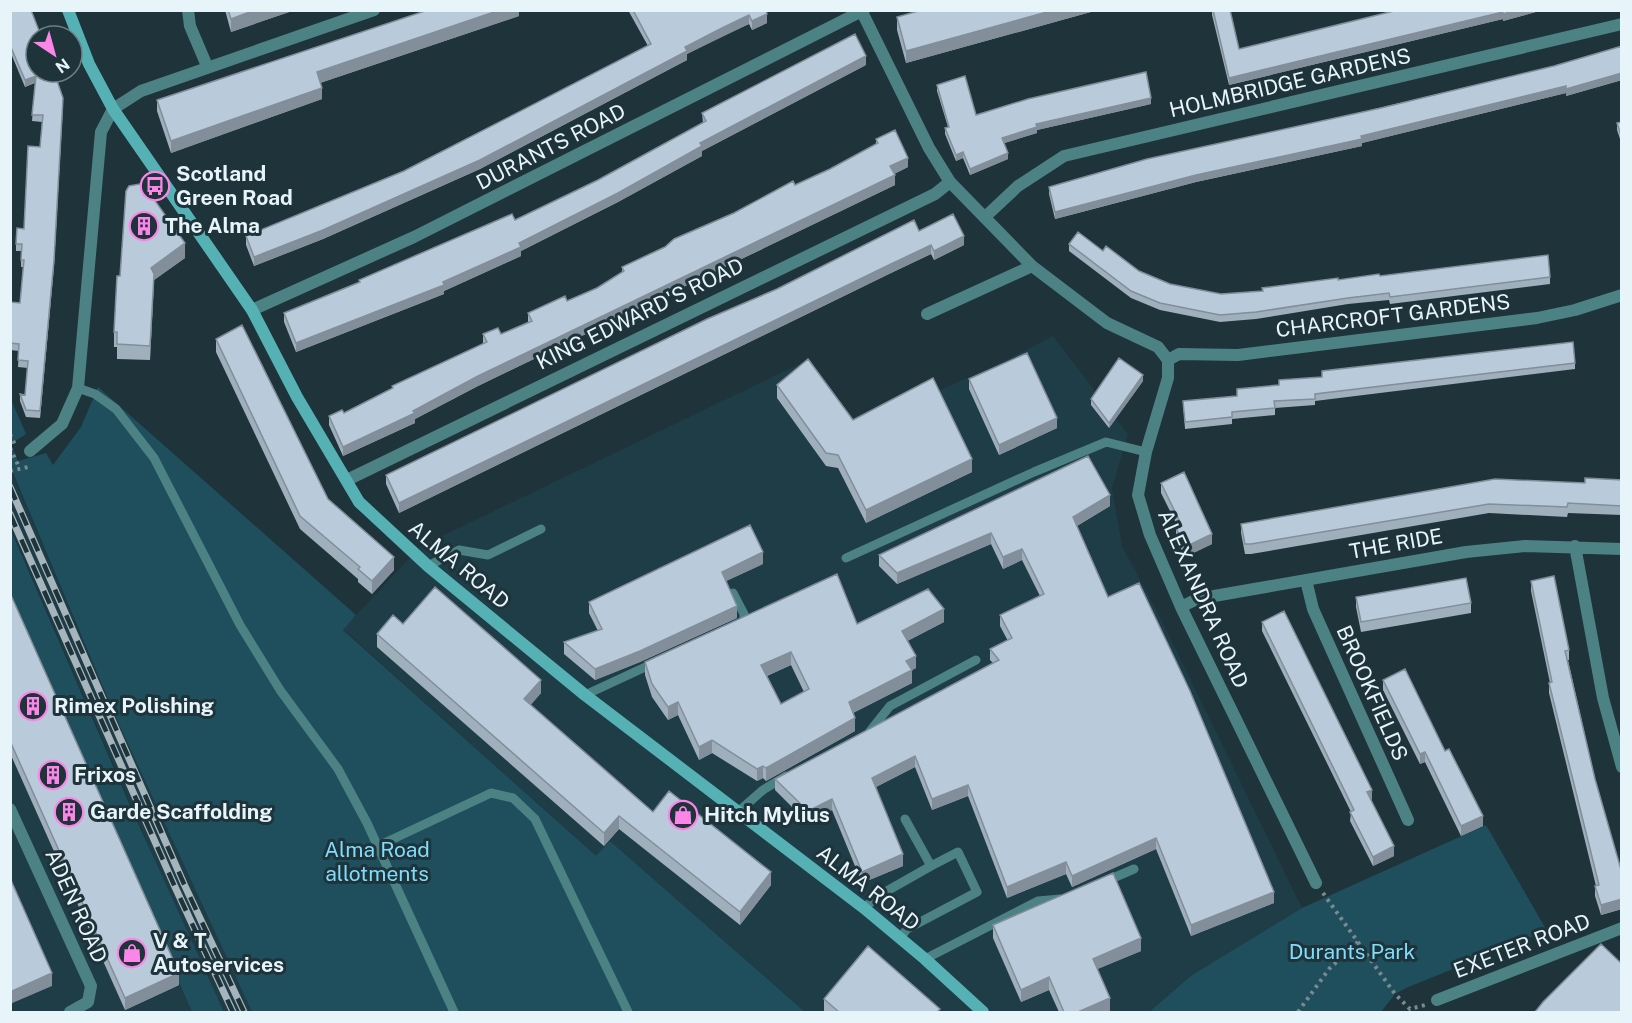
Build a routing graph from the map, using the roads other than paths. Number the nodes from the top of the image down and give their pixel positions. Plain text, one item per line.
1 (68, 10) edge
2 (188, 10) edge
3 (374, 10) edge
4 (862, 11) edge
5 (1622, 24) edge
6 (207, 66) junction
7 (113, 108) junction
8 (950, 182) junction
9 (985, 217) junction
10 (1032, 266) junction
11 (1622, 295) edge
12 (252, 310) junction
13 (927, 314) dead end
14 (1168, 360) junction
15 (78, 388) junction
16 (30, 451) dead end
17 (1146, 452) junction
18 (347, 480) junction
19 (541, 529) dead end
20 (1575, 546) junction
21 (1622, 549) edge
22 (846, 558) dead end
23 (428, 566) junction
24 (1306, 580) junction
25 (733, 593) edge
26 (1181, 607) junction
27 (726, 630) edge
28 (665, 658) edge
29 (976, 660) dead end
30 (585, 695) junction
31 (862, 736) edge
32 (1622, 767) edge
33 (792, 773) edge
34 (10, 809) edge
35 (738, 812) junction
36 (905, 819) dead end
37 (1408, 820) dead end
38 (378, 846) junction
39 (931, 866) junction
40 (1134, 869) dead end
41 (1101, 883) edge
42 (1316, 883) road end
43 (1068, 896) edge
44 (864, 908) junction
45 (1622, 928) edge
46 (900, 938) junction
47 (925, 959) junction
48 (1437, 1000) road end
49 (90, 1007) edge
50 (70, 1012) edge
51 (454, 1012) edge
52 (628, 1012) edge
53 (983, 1012) edge

1 - 7 street, ALMA ROAD
2 - 6 street
3 - 6 street
4 - 8 street
4 - 12 street, DURANTS ROAD
5 - 9 street, HOLMBRIDGE GARDENS
6 - 7 street
7 - 12 street, ALMA ROAD
7 - 15 street
8 - 9 street
8 - 18 street, KING EDWARD'S ROAD
9 - 10 street
10 - 13 street
10 - 14 street
11 - 14 street, CHARCROFT GARDENS
12 - 18 street, ALMA ROAD
14 - 17 street, ALEXANDRA ROAD
15 - 16 street
15 - 38 lane
17 - 22 lane
17 - 26 street, ALEXANDRA ROAD
18 - 23 street, ALMA ROAD
19 - 23 lane
20 - 21 street, THE RIDE
20 - 24 street, THE RIDE
20 - 32 street
23 - 30 street, ALMA ROAD
24 - 26 street, THE RIDE
24 - 37 street, BROOKFIELDS
25 - 27 lane
26 - 42 street, ALEXANDRA ROAD
28 - 30 lane
29 - 31 lane
30 - 35 street, ALMA ROAD
33 - 35 lane
34 - 49 street, ADEN ROAD
35 - 44 street, ALMA ROAD
36 - 39 lane
38 - 51 lane
38 - 52 lane
39 - 44 lane
39 - 46 lane
40 - 41 lane
43 - 47 lane
44 - 46 street, ALMA ROAD
45 - 48 street, EXETER ROAD
46 - 47 street, ALMA ROAD
47 - 53 street, ALMA ROAD
49 - 50 street, ADEN ROAD

